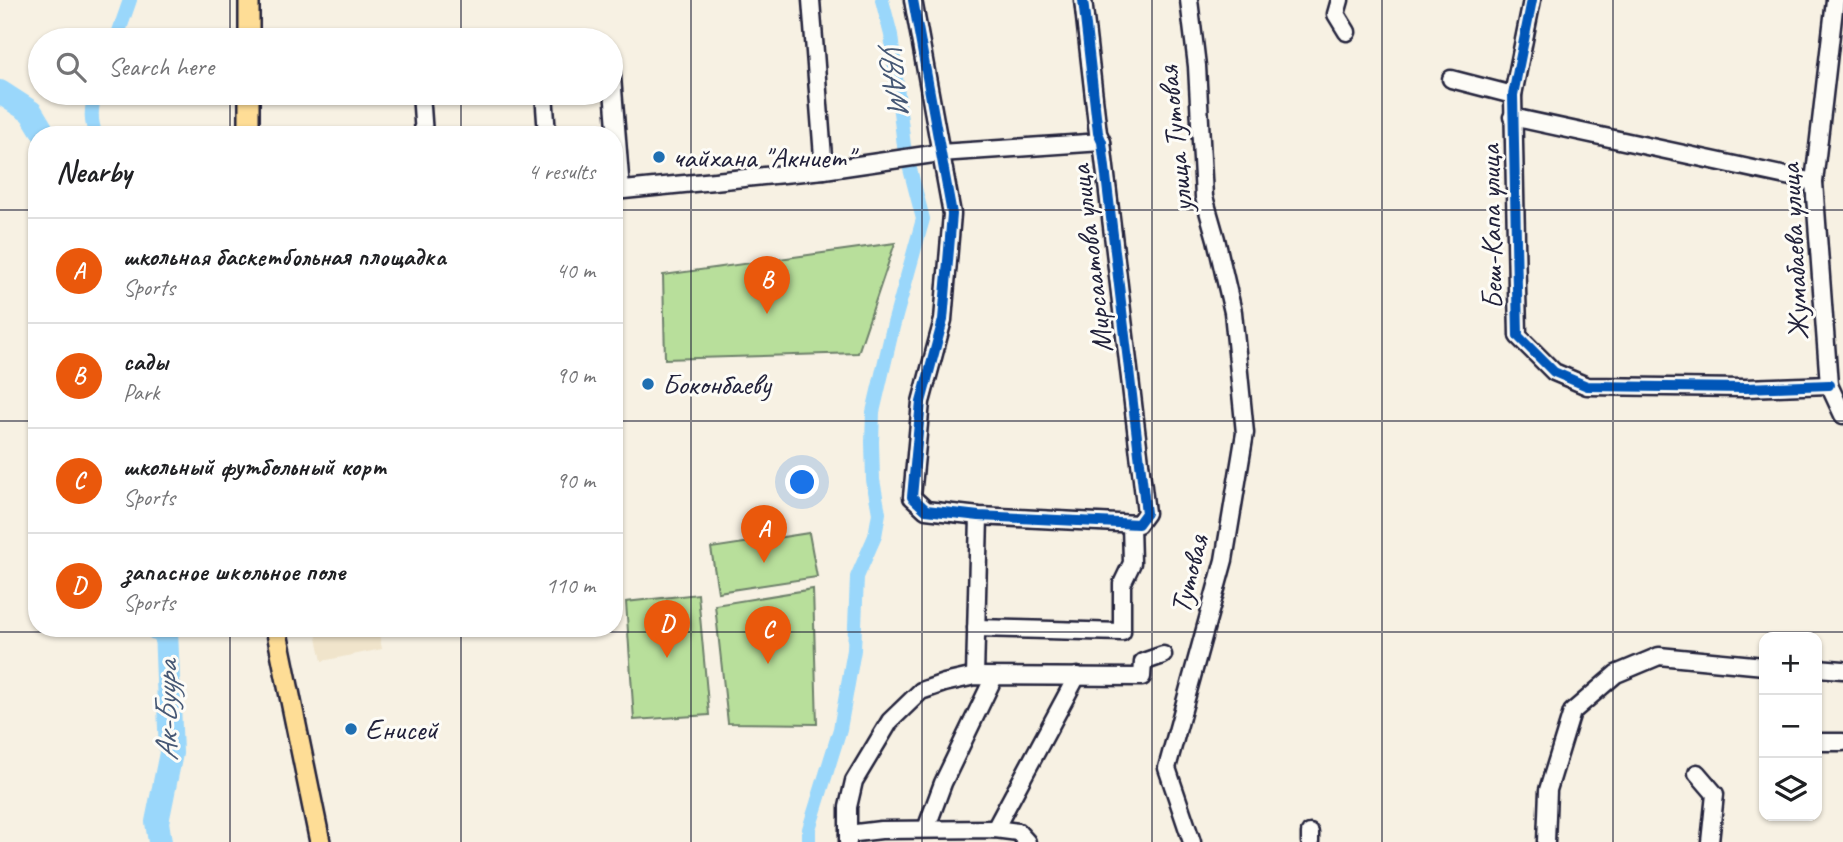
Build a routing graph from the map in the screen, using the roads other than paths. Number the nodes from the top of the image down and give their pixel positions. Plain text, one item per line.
1 (249, 0) edge
2 (811, 0) edge
3 (913, 0) edge
4 (1083, 0) edge
5 (1189, 0) edge
6 (1340, 0) edge
7 (1532, 0) edge
8 (1835, 0) edge
9 (249, 28) edge
10 (1348, 32) dead end
11 (1451, 79) dead end
12 (1513, 95) junction
13 (249, 105) edge
14 (422, 105) edge
15 (545, 105) edge
16 (613, 105) edge
17 (1512, 117) junction
18 (249, 126) edge
19 (423, 126) edge
20 (546, 126) edge
21 (614, 126) edge
22 (1102, 142) junction
23 (935, 154) junction
24 (824, 170) junction
25 (1814, 182) junction
26 (623, 190) edge
27 (1233, 312) joint
28 (1829, 385) junction
29 (1843, 415) edge
30 (979, 516) junction
31 (1131, 524) junction
32 (976, 628) junction
33 (278, 637) edge
34 (1163, 655) dead end
35 (1759, 666) edge
36 (1822, 668) edge
37 (1843, 670) edge
38 (975, 676) junction
39 (1077, 676) junction
40 (994, 677) junction
41 (1822, 742) edge
42 (1843, 742) edge
43 (1697, 773) dead end
44 (926, 829) junction
45 (995, 829) junction
46 (848, 838) edge
47 (320, 842) edge
48 (1027, 842) edge
49 (1192, 842) edge
50 (1546, 842) edge
51 (1710, 842) edge

1 - 9 main road
2 - 24 street
3 - 23 street
4 - 22 street, Мирсаатова улица
5 - 27 street, улица Тутовая
6 - 10 street
7 - 12 street, Беш-Капа улица
8 - 25 street, Жумабаева улица
11 - 12 street
12 - 17 street, Беш-Капа улица
13 - 18 main road
14 - 19 street
15 - 20 street
16 - 21 street
17 - 25 street
17 - 28 street, Беш-Капа улица
22 - 23 street
22 - 31 street, Мирсаатова улица
23 - 24 street
23 - 30 street
24 - 26 street
25 - 28 street, Жумабаева улица
27 - 49 street, Тутовая
28 - 29 street, Жумабаева улица
30 - 31 street
30 - 32 street
31 - 32 street
32 - 38 street
33 - 47 main road
34 - 39 street
35 - 50 street
36 - 37 street
38 - 40 street
38 - 46 street
39 - 40 street
39 - 45 street
40 - 44 street
41 - 42 street
43 - 51 street
44 - 45 street
44 - 46 street
45 - 48 street

